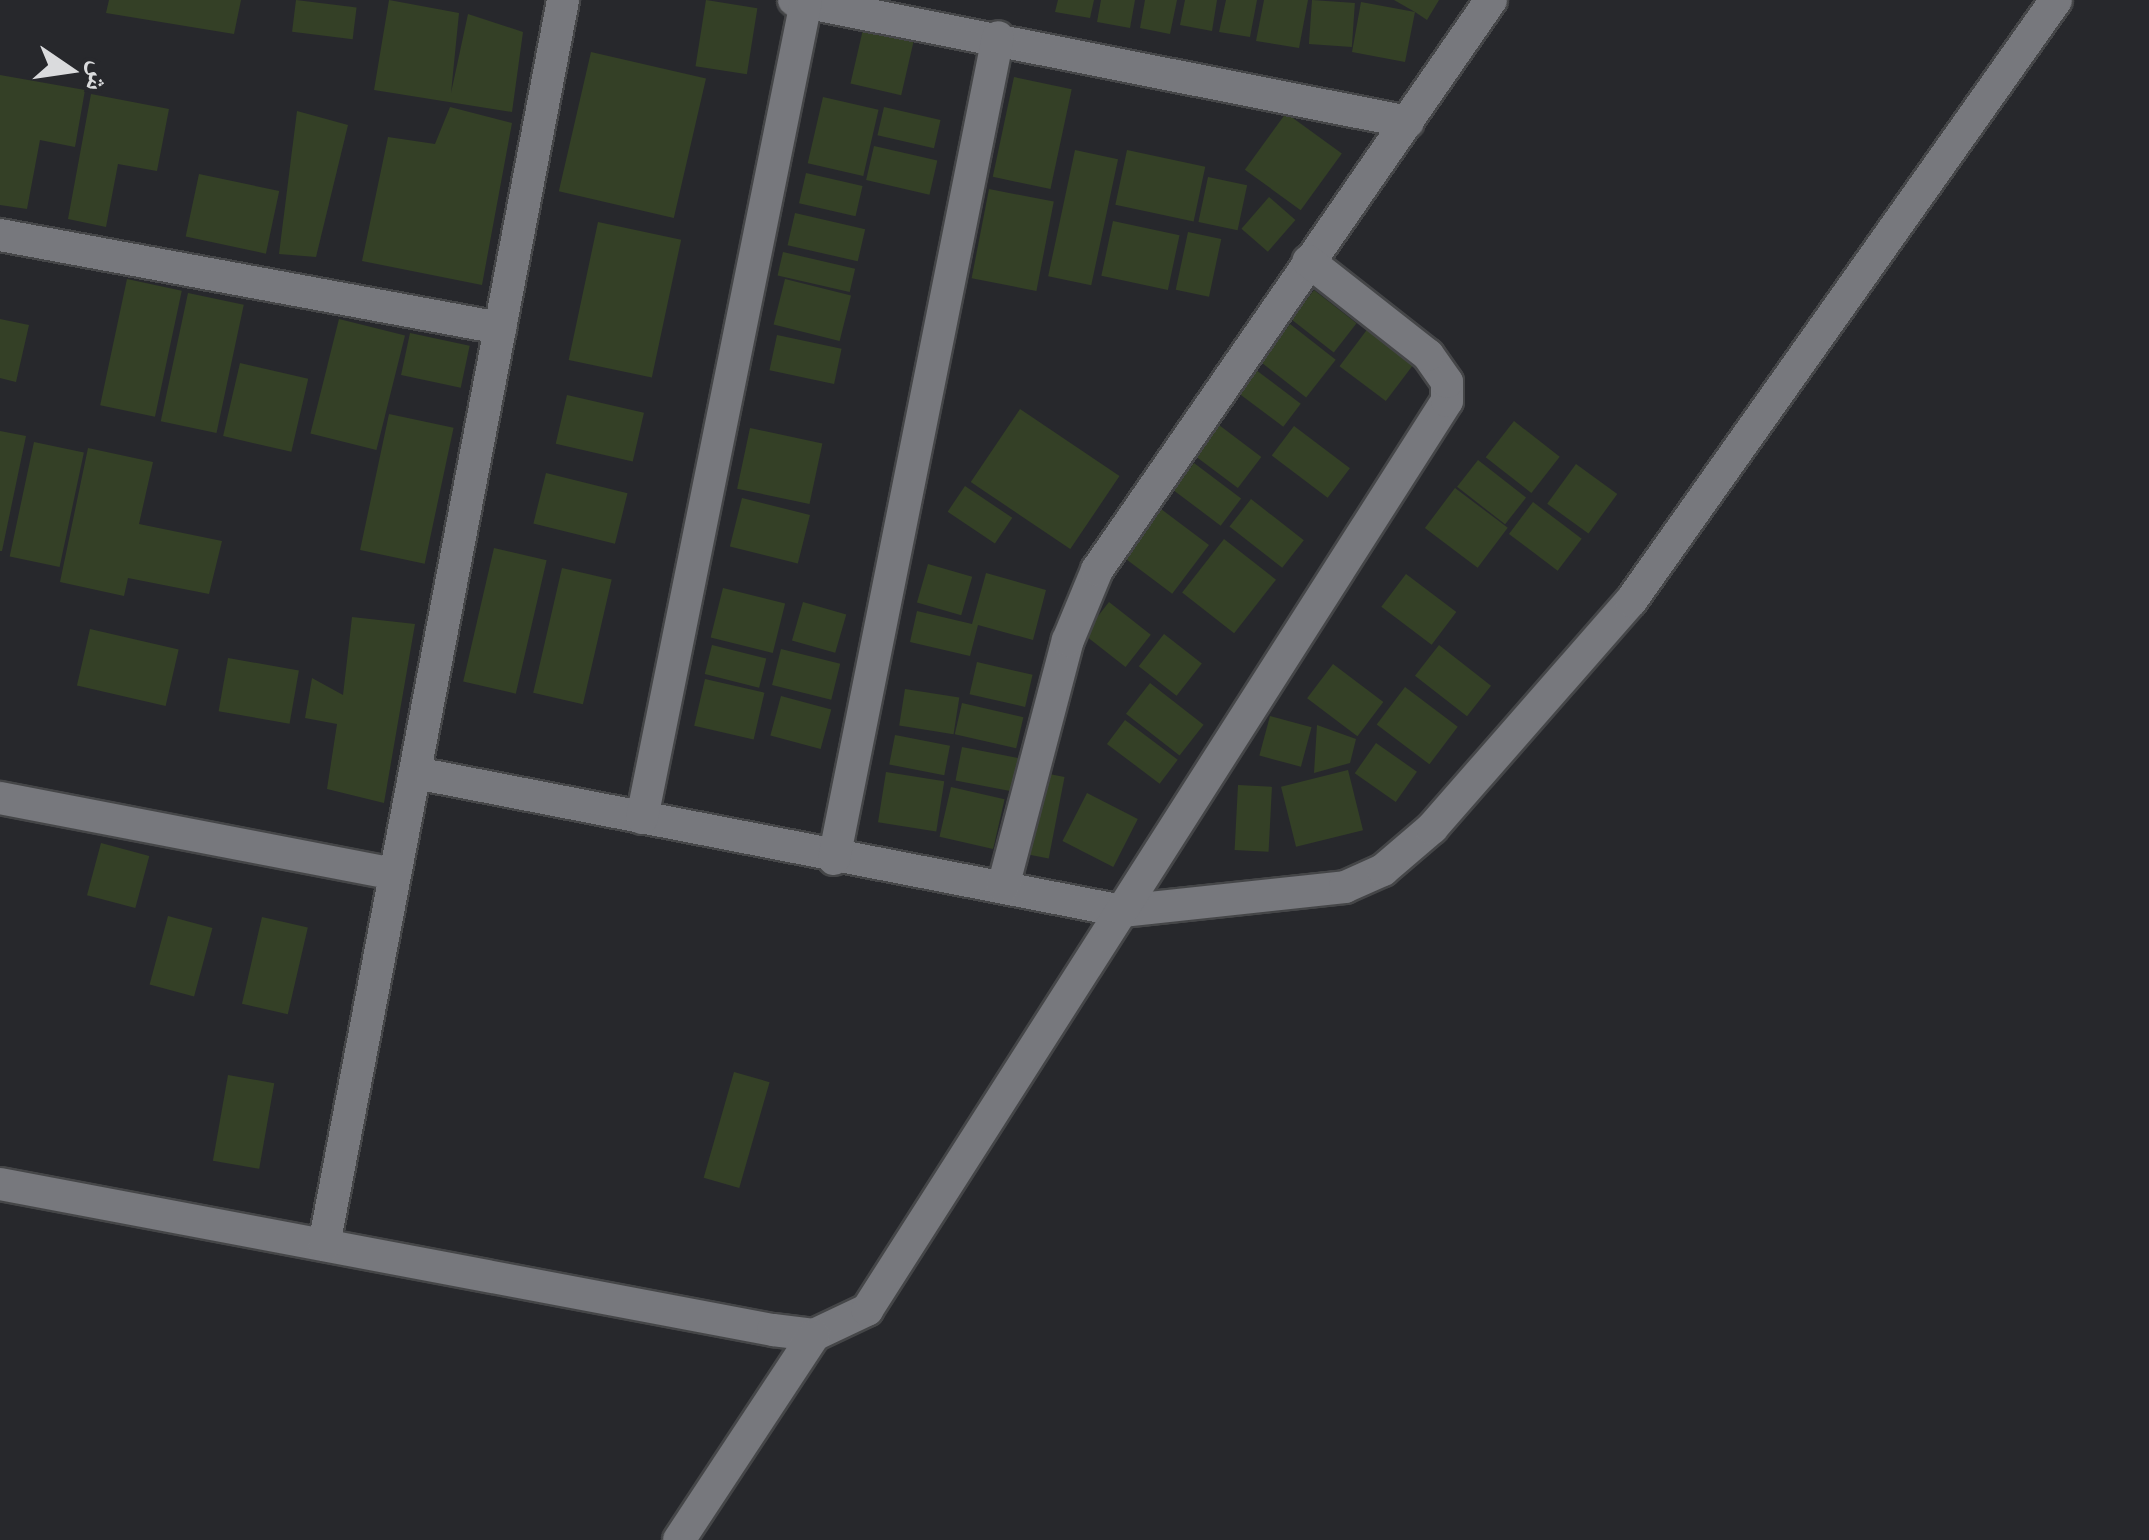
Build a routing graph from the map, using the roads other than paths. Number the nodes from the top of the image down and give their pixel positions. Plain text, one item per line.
1 (564, 0) edge
2 (1491, 0) edge
3 (2056, 0) edge
4 (800, 1) edge
5 (904, 9) edge
6 (998, 37) junction
7 (1408, 122) junction
8 (0, 235) edge
9 (1308, 261) junction
10 (500, 328) junction
11 (416, 773) junction
12 (0, 798) edge
13 (642, 818) junction
14 (834, 859) junction
15 (390, 873) junction
16 (1003, 887) junction
17 (1122, 911) junction
18 (0, 1184) edge
19 (324, 1244) junction
20 (814, 1334) junction
21 (679, 1540) edge

1 - 10 street
2 - 7 street
3 - 17 street
4 - 5 street
4 - 13 street
5 - 6 street
6 - 7 street
6 - 14 street
7 - 9 street
8 - 10 street
9 - 16 street
9 - 17 street
10 - 11 street
11 - 13 street
11 - 15 street
12 - 15 street
13 - 14 street
14 - 16 street
15 - 19 street
16 - 17 street
17 - 20 street
18 - 19 street
19 - 20 street
20 - 21 street

